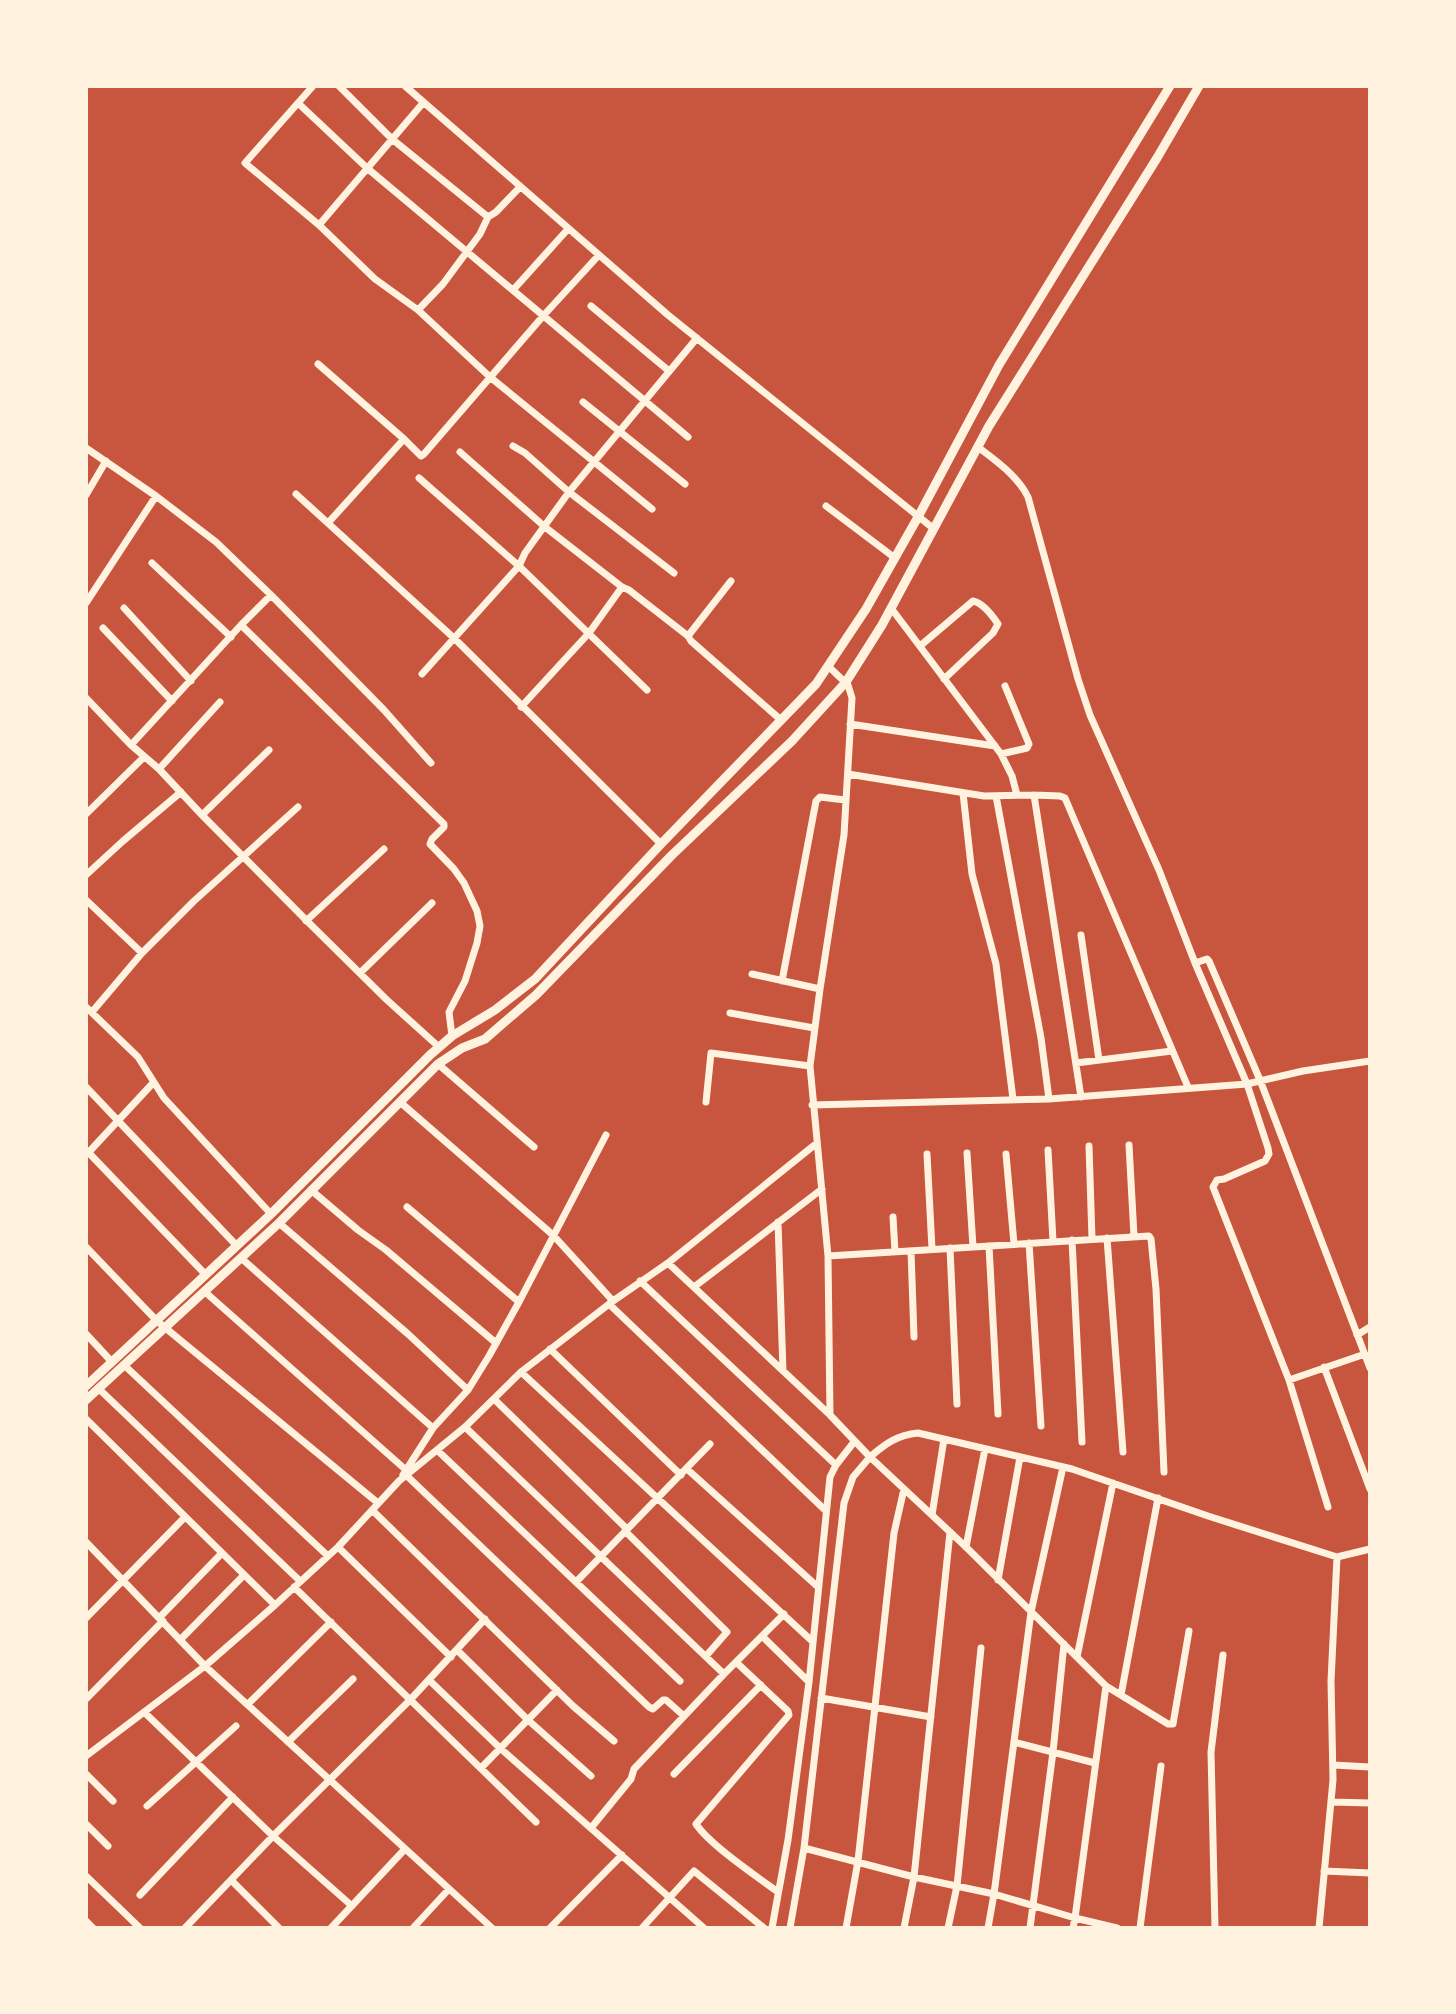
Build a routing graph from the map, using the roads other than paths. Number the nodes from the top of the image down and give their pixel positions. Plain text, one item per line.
1 (313, 86) edge
2 (339, 86) edge
3 (405, 86) edge
4 (1170, 86) edge
5 (1199, 86) edge
6 (298, 103) junction
7 (423, 103) junction
8 (392, 139) junction
9 (367, 168) junction
10 (520, 187) junction
11 (488, 217) junction
12 (319, 225) junction
13 (568, 229) junction
14 (467, 252) junction
15 (599, 255) junction
16 (514, 289) junction
17 (591, 306) dead end
18 (418, 310) junction
19 (544, 315) junction
20 (697, 338) junction
21 (318, 364) dead end
22 (669, 371) junction
23 (490, 377) junction
24 (644, 401) junction
25 (583, 402) dead end
26 (619, 432) junction
27 (688, 437) dead end
28 (404, 439) junction
29 (513, 446) dead end
30 (978, 447) junction
31 (86, 448) edge
32 (460, 452) dead end
33 (106, 461) junction
34 (594, 462) junction
35 (419, 478) dead end
36 (685, 484) dead end
37 (569, 492) junction
38 (296, 494) dead end
39 (86, 495) edge
40 (156, 496) junction
41 (826, 506) dead end
42 (652, 509) dead end
43 (918, 517) junction
44 (328, 523) junction
45 (545, 527) junction
46 (934, 529) junction
47 (895, 558) junction
48 (152, 563) dead end
49 (519, 566) junction
50 (674, 573) dead end
51 (731, 581) dead end
52 (622, 587) junction
53 (271, 595) junction
54 (86, 603) edge
55 (124, 608) dead end
56 (891, 608) junction
57 (241, 625) junction
58 (103, 628) dead end
59 (589, 633) junction
60 (688, 636) junction
61 (231, 637) junction
62 (455, 639) junction
63 (920, 646) junction
64 (828, 666) junction
65 (422, 674) dead end
66 (944, 679) junction
67 (191, 681) junction
68 (846, 682) junction
69 (1005, 686) dead end
70 (647, 690) dead end
71 (86, 698) edge
72 (172, 701) junction
73 (220, 702) dead end
74 (521, 707) junction
75 (781, 720) junction
76 (850, 724) junction
77 (131, 745) junction
78 (995, 746) junction
79 (269, 750) dead end
80 (1001, 754) junction
81 (144, 757) junction
82 (431, 763) dead end
83 (159, 769) junction
84 (848, 774) junction
85 (181, 792) junction
86 (710, 793) junction
87 (963, 793) junction
88 (1017, 795) junction
89 (1034, 795) junction
90 (996, 796) junction
91 (845, 800) junction
92 (724, 806) junction
93 (298, 807) dead end
94 (86, 814) edge
95 (202, 815) junction
96 (661, 844) junction
97 (384, 849) dead end
98 (244, 858) junction
99 (86, 875) edge
100 (86, 900) edge
101 (432, 903) dead end
102 (306, 921) junction
103 (1081, 935) dead end
104 (142, 953) junction
105 (1201, 961) junction
106 (360, 973) junction
107 (752, 974) dead end
108 (782, 981) junction
109 (820, 989) junction
110 (89, 1010) edge
111 (730, 1013) dead end
112 (814, 1028) junction
113 (452, 1036) junction
114 (439, 1047) junction
115 (1172, 1051) junction
116 (1099, 1060) junction
117 (1370, 1061) edge
118 (1076, 1063) junction
119 (438, 1064) junction
120 (810, 1066) junction
121 (1253, 1082) junction
122 (153, 1083) junction
123 (86, 1087) edge
124 (1188, 1087) junction
125 (1081, 1097) junction
126 (1013, 1099) junction
127 (1049, 1099) junction
128 (400, 1102) junction
129 (706, 1102) dead end
130 (812, 1105) junction
131 (117, 1121) junction
132 (606, 1135) dead end
133 (817, 1143) junction
134 (1129, 1145) dead end
135 (1089, 1146) dead end
136 (534, 1147) dead end
137 (1048, 1150) dead end
138 (967, 1153) dead end
139 (87, 1154) edge
140 (927, 1154) dead end
141 (1006, 1154) dead end
142 (822, 1189) junction
143 (311, 1190) junction
144 (407, 1207) dead end
145 (271, 1214) junction
146 (893, 1217) dead end
147 (778, 1222) junction
148 (279, 1223) junction
149 (553, 1235) junction
150 (1134, 1236) junction
151 (1107, 1238) junction
152 (1092, 1239) junction
153 (1072, 1240) junction
154 (1053, 1241) junction
155 (1029, 1243) junction
156 (1014, 1244) junction
157 (237, 1246) junction
158 (989, 1246) junction
159 (86, 1247) edge
160 (973, 1247) junction
161 (950, 1248) junction
162 (932, 1249) junction
163 (911, 1251) junction
164 (895, 1252) junction
165 (828, 1256) junction
166 (241, 1258) junction
167 (668, 1263) junction
168 (205, 1274) junction
169 (640, 1281) junction
170 (694, 1287) junction
171 (204, 1291) junction
172 (519, 1302) junction
173 (611, 1302) junction
174 (161, 1324) junction
175 (1370, 1327) edge
176 (86, 1334) edge
177 (1357, 1335) junction
178 (914, 1337) dead end
179 (496, 1343) junction
180 (550, 1349) junction
181 (1360, 1356) junction
182 (112, 1362) junction
183 (124, 1365) junction
184 (1324, 1367) junction
185 (1370, 1367) edge
186 (783, 1371) junction
187 (521, 1372) junction
188 (1289, 1380) junction
189 (86, 1386) edge
190 (98, 1388) junction
191 (468, 1390) junction
192 (494, 1399) junction
193 (86, 1400) edge
194 (957, 1404) dead end
195 (998, 1414) dead end
196 (830, 1415) junction
197 (86, 1419) edge
198 (1041, 1426) dead end
199 (465, 1427) junction
200 (433, 1428) junction
201 (944, 1439) junction
202 (1082, 1442) dead end
203 (710, 1444) dead end
204 (985, 1449) junction
205 (437, 1450) junction
206 (863, 1450) junction
207 (1123, 1452) dead end
208 (1020, 1457) junction
209 (836, 1465) junction
210 (1063, 1467) junction
211 (684, 1472) junction
212 (1164, 1472) dead end
213 (404, 1475) junction
214 (1113, 1483) junction
215 (904, 1489) junction
216 (1370, 1489) edge
217 (1158, 1498) junction
218 (656, 1499) junction
219 (375, 1506) junction
220 (1328, 1507) dead end
221 (826, 1511) junction
222 (932, 1515) junction
223 (185, 1517) junction
224 (626, 1530) junction
225 (950, 1532) junction
226 (86, 1542) edge
227 (338, 1547) junction
228 (966, 1547) junction
229 (1370, 1549) edge
230 (222, 1553) junction
231 (328, 1556) junction
232 (601, 1556) junction
233 (1337, 1557) junction
234 (244, 1575) junction
235 (123, 1580) junction
236 (998, 1580) junction
237 (576, 1582) junction
238 (297, 1584) junction
239 (818, 1587) junction
240 (86, 1602) edge
241 (275, 1605) junction
242 (94, 1610) junction
243 (1031, 1612) junction
244 (784, 1614) junction
245 (86, 1618) edge
246 (161, 1619) junction
247 (485, 1619) junction
248 (331, 1622) junction
249 (1189, 1631) dead end
250 (762, 1636) junction
251 (181, 1639) junction
252 (812, 1641) junction
253 (1064, 1644) junction
254 (981, 1648) dead end
255 (457, 1650) junction
256 (1223, 1655) dead end
257 (706, 1656) junction
258 (451, 1657) junction
259 (1077, 1657) junction
260 (736, 1662) junction
261 (205, 1666) junction
262 (724, 1674) junction
263 (353, 1679) dead end
264 (429, 1680) junction
265 (680, 1681) dead end
266 (809, 1682) junction
267 (761, 1685) junction
268 (1106, 1686) junction
269 (557, 1690) junction
270 (1121, 1695) junction
271 (821, 1698) junction
272 (86, 1699) edge
273 (410, 1700) junction
274 (248, 1704) junction
275 (875, 1707) junction
276 (144, 1712) junction
277 (684, 1716) junction
278 (931, 1717) junction
279 (528, 1720) junction
280 (236, 1726) dead end
281 (614, 1741) dead end
282 (288, 1742) junction
283 (1014, 1742) junction
284 (500, 1748) junction
285 (1053, 1752) junction
286 (86, 1756) edge
287 (196, 1761) junction
288 (1095, 1763) junction
289 (1333, 1765) junction
290 (1161, 1766) dead end
291 (1370, 1767) edge
292 (481, 1768) junction
293 (86, 1774) edge
294 (674, 1774) dead end
295 (591, 1776) dead end
296 (329, 1780) junction
297 (233, 1797) junction
298 (113, 1801) dead end
299 (1331, 1802) junction
300 (1370, 1803) edge
301 (147, 1806) dead end
302 (536, 1822) dead end
303 (86, 1824) edge
304 (591, 1828) junction
305 (273, 1836) junction
306 (108, 1846) dead end
307 (804, 1848) junction
308 (405, 1849) junction
309 (622, 1855) junction
310 (858, 1861) junction
311 (1324, 1871) junction
312 (1370, 1873) edge
313 (86, 1876) edge
314 (914, 1877) junction
315 (231, 1880) junction
316 (957, 1886) junction
317 (449, 1889) junction
318 (778, 1892) junction
319 (994, 1894) junction
320 (140, 1895) dead end
321 (670, 1898) junction
322 (352, 1906) junction
323 (1034, 1907) junction
324 (1075, 1918) junction
325 (86, 1921) edge
326 (648, 1926) edge
327 (93, 1928) edge
328 (140, 1928) edge
329 (185, 1928) edge
330 (279, 1928) edge
331 (331, 1928) edge
332 (413, 1928) edge
333 (492, 1928) edge
334 (550, 1928) edge
335 (704, 1928) edge
336 (764, 1928) edge
337 (772, 1928) edge
338 (790, 1928) edge
339 (846, 1928) edge
340 (904, 1928) edge
341 (948, 1928) edge
342 (988, 1928) edge
343 (1030, 1928) edge
344 (1073, 1928) edge
345 (1116, 1928) edge
346 (1140, 1928) edge
347 (1215, 1928) edge
348 (1319, 1928) edge

1 - 6 street
2 - 8 street
3 - 7 street
4 - 43 main road
5 - 30 main road
6 - 9 street
6 - 12 street
7 - 8 street
7 - 10 street
8 - 9 street
8 - 11 street
9 - 12 street
9 - 14 street
10 - 11 street
10 - 13 street
11 - 14 street
12 - 18 street
13 - 15 street
13 - 16 street
14 - 16 street
14 - 18 street
15 - 19 street
15 - 20 street
16 - 19 street
17 - 22 street
18 - 23 street
19 - 23 street
19 - 24 street
20 - 22 street
20 - 43 street
21 - 28 street
22 - 24 street
23 - 28 street
23 - 34 street
24 - 26 street
24 - 27 street
25 - 26 street
26 - 34 street
26 - 36 street
28 - 44 street
29 - 37 street
30 - 46 main road
30 - 105 street
31 - 33 street
32 - 45 street
33 - 39 street
33 - 40 street
34 - 37 street
34 - 42 street
35 - 49 street
37 - 45 street
37 - 50 street
38 - 44 street
40 - 53 street
40 - 54 street
41 - 47 street
43 - 46 street
43 - 47 main road
44 - 62 street
45 - 49 street
45 - 52 street
46 - 56 main road
47 - 64 main road
48 - 61 street
49 - 59 street
49 - 62 street
51 - 60 street
52 - 59 street
52 - 60 street
53 - 57 street
53 - 82 street
55 - 67 street
56 - 63 street
56 - 68 main road
57 - 61 street
57 - 113 street
58 - 72 street
59 - 70 street
59 - 74 street
60 - 75 street
61 - 67 street
62 - 65 street
62 - 74 street
63 - 66 street
63 - 66 street
64 - 68 street
64 - 75 main road
66 - 78 street
67 - 72 street
68 - 76 street
68 - 92 main road
69 - 80 street
71 - 77 street
72 - 77 street
73 - 83 street
74 - 96 street
75 - 86 main road
76 - 78 street
76 - 84 street
77 - 81 street
78 - 80 street
79 - 95 street
80 - 88 street
81 - 83 street
81 - 94 street
83 - 85 street
84 - 87 street
84 - 91 street
85 - 95 street
85 - 99 street
86 - 92 main road
86 - 96 main road
87 - 90 street
87 - 126 street
88 - 89 street
88 - 90 street
89 - 115 street
89 - 118 street
90 - 127 street
91 - 108 street
91 - 109 street
92 - 119 main road
93 - 98 street
95 - 98 street
96 - 113 main road
97 - 102 street
98 - 102 street
98 - 104 street
100 - 104 street
101 - 106 street
102 - 106 street
103 - 116 street
104 - 110 street
105 - 121 street
105 - 121 street
106 - 114 street
107 - 108 street
108 - 109 street
109 - 112 street
110 - 122 street
111 - 112 street
112 - 120 street
113 - 114 main road
114 - 145 main road
115 - 116 street
115 - 124 street
116 - 118 street
117 - 121 street
118 - 125 street
119 - 128 main road
119 - 136 street
120 - 129 street
120 - 130 street
121 - 124 street
121 - 177 street
121 - 188 street
122 - 131 street
122 - 145 street
123 - 131 street
124 - 125 street
125 - 127 street
126 - 127 street
126 - 130 street
128 - 143 main road
128 - 149 street
130 - 133 street
131 - 139 street
131 - 157 street
132 - 149 street
133 - 142 street
133 - 167 street
134 - 150 street
135 - 152 street
137 - 154 street
138 - 160 street
139 - 168 street
140 - 162 street
141 - 156 street
142 - 147 street
142 - 165 street
143 - 148 main road
143 - 179 street
144 - 172 street
145 - 157 main road
146 - 164 street
147 - 170 street
147 - 186 street
148 - 166 main road
148 - 191 street
149 - 172 street
149 - 173 street
150 - 151 street
150 - 212 street
151 - 152 street
151 - 207 street
152 - 153 street
153 - 154 street
153 - 202 street
154 - 155 street
155 - 156 street
155 - 198 street
156 - 158 street
157 - 168 main road
158 - 160 street
158 - 195 street
159 - 174 street
160 - 161 street
161 - 162 street
161 - 194 street
162 - 163 street
163 - 164 street
163 - 178 street
164 - 165 street
165 - 196 street
166 - 171 main road
166 - 200 street
167 - 169 street
167 - 170 street
168 - 174 main road
169 - 173 street
169 - 209 street
170 - 186 street
171 - 174 main road
171 - 213 street
172 - 179 street
173 - 180 street
173 - 221 street
174 - 182 main road
174 - 183 main road
174 - 219 street
175 - 177 street
176 - 182 street
177 - 181 street
179 - 191 street
180 - 187 street
180 - 211 street
181 - 184 street
181 - 185 street
182 - 189 main road
183 - 190 main road
183 - 231 street
184 - 188 street
184 - 216 street
186 - 196 street
187 - 192 street
187 - 218 street
188 - 220 street
190 - 193 main road
190 - 238 street
191 - 200 street
192 - 199 street
192 - 224 street
196 - 206 street
197 - 223 street
199 - 205 street
199 - 232 street
200 - 213 street
201 - 204 street
201 - 206 street
201 - 222 street
203 - 211 street
204 - 208 street
204 - 228 street
205 - 213 street
205 - 237 street
206 - 209 street
206 - 215 street
206 - 271 street
208 - 210 street
208 - 236 street
209 - 221 street
210 - 214 street
210 - 243 street
211 - 218 street
211 - 239 street
213 - 219 street
213 - 277 street
214 - 217 street
214 - 259 street
215 - 222 street
215 - 275 street
217 - 233 street
217 - 270 street
218 - 224 street
218 - 244 street
219 - 227 street
219 - 247 street
221 - 239 street
222 - 225 street
223 - 230 street
223 - 235 street
224 - 232 street
224 - 257 street
225 - 228 street
225 - 278 street
226 - 235 street
227 - 231 street
227 - 258 street
228 - 236 street
229 - 233 street
230 - 234 street
230 - 246 street
231 - 238 street
232 - 237 street
232 - 257 street
233 - 289 street
234 - 241 street
234 - 251 street
235 - 242 street
235 - 246 street
236 - 243 street
237 - 265 street
238 - 241 street
238 - 248 street
239 - 252 street
240 - 242 street
241 - 261 street
242 - 245 street
243 - 253 street
243 - 283 street
244 - 250 street
244 - 252 street
246 - 251 street
246 - 272 street
247 - 255 street
247 - 269 street
248 - 273 street
248 - 274 street
249 - 270 street
250 - 260 street
250 - 266 street
251 - 261 street
252 - 266 street
253 - 259 street
253 - 285 street
254 - 316 street
255 - 258 street
255 - 279 street
256 - 347 street
257 - 262 street
258 - 264 street
259 - 268 street
260 - 262 street
260 - 267 street
261 - 274 street
261 - 276 street
262 - 277 street
263 - 282 street
264 - 273 street
264 - 284 street
266 - 318 street
267 - 294 street
267 - 318 street
268 - 270 street
268 - 288 street
269 - 279 street
269 - 281 street
271 - 275 street
271 - 307 street
273 - 292 street
273 - 296 street
274 - 282 street
275 - 278 street
275 - 310 street
276 - 286 street
276 - 287 street
277 - 304 street
278 - 314 street
279 - 284 street
279 - 295 street
280 - 287 street
282 - 296 street
283 - 285 street
283 - 319 street
284 - 292 street
284 - 304 street
285 - 288 street
285 - 323 street
287 - 297 street
287 - 301 street
288 - 324 street
289 - 291 street
289 - 299 street
290 - 346 street
292 - 302 street
293 - 298 street
296 - 305 street
296 - 308 street
297 - 305 street
297 - 320 street
299 - 300 street
299 - 311 street
303 - 306 street
304 - 309 street
305 - 315 street
305 - 322 street
307 - 310 street
307 - 338 street
308 - 317 street
308 - 322 street
309 - 321 street
309 - 334 street
310 - 314 street
310 - 339 street
311 - 312 street
311 - 348 street
313 - 328 street
314 - 316 street
314 - 340 street
315 - 329 street
315 - 330 street
316 - 319 street
316 - 341 street
317 - 332 street
317 - 333 street
318 - 337 street
319 - 323 street
319 - 342 street
321 - 326 street
321 - 335 street
321 - 336 street
322 - 331 street
323 - 324 street
323 - 343 street
324 - 344 street
324 - 345 street
325 - 327 street

